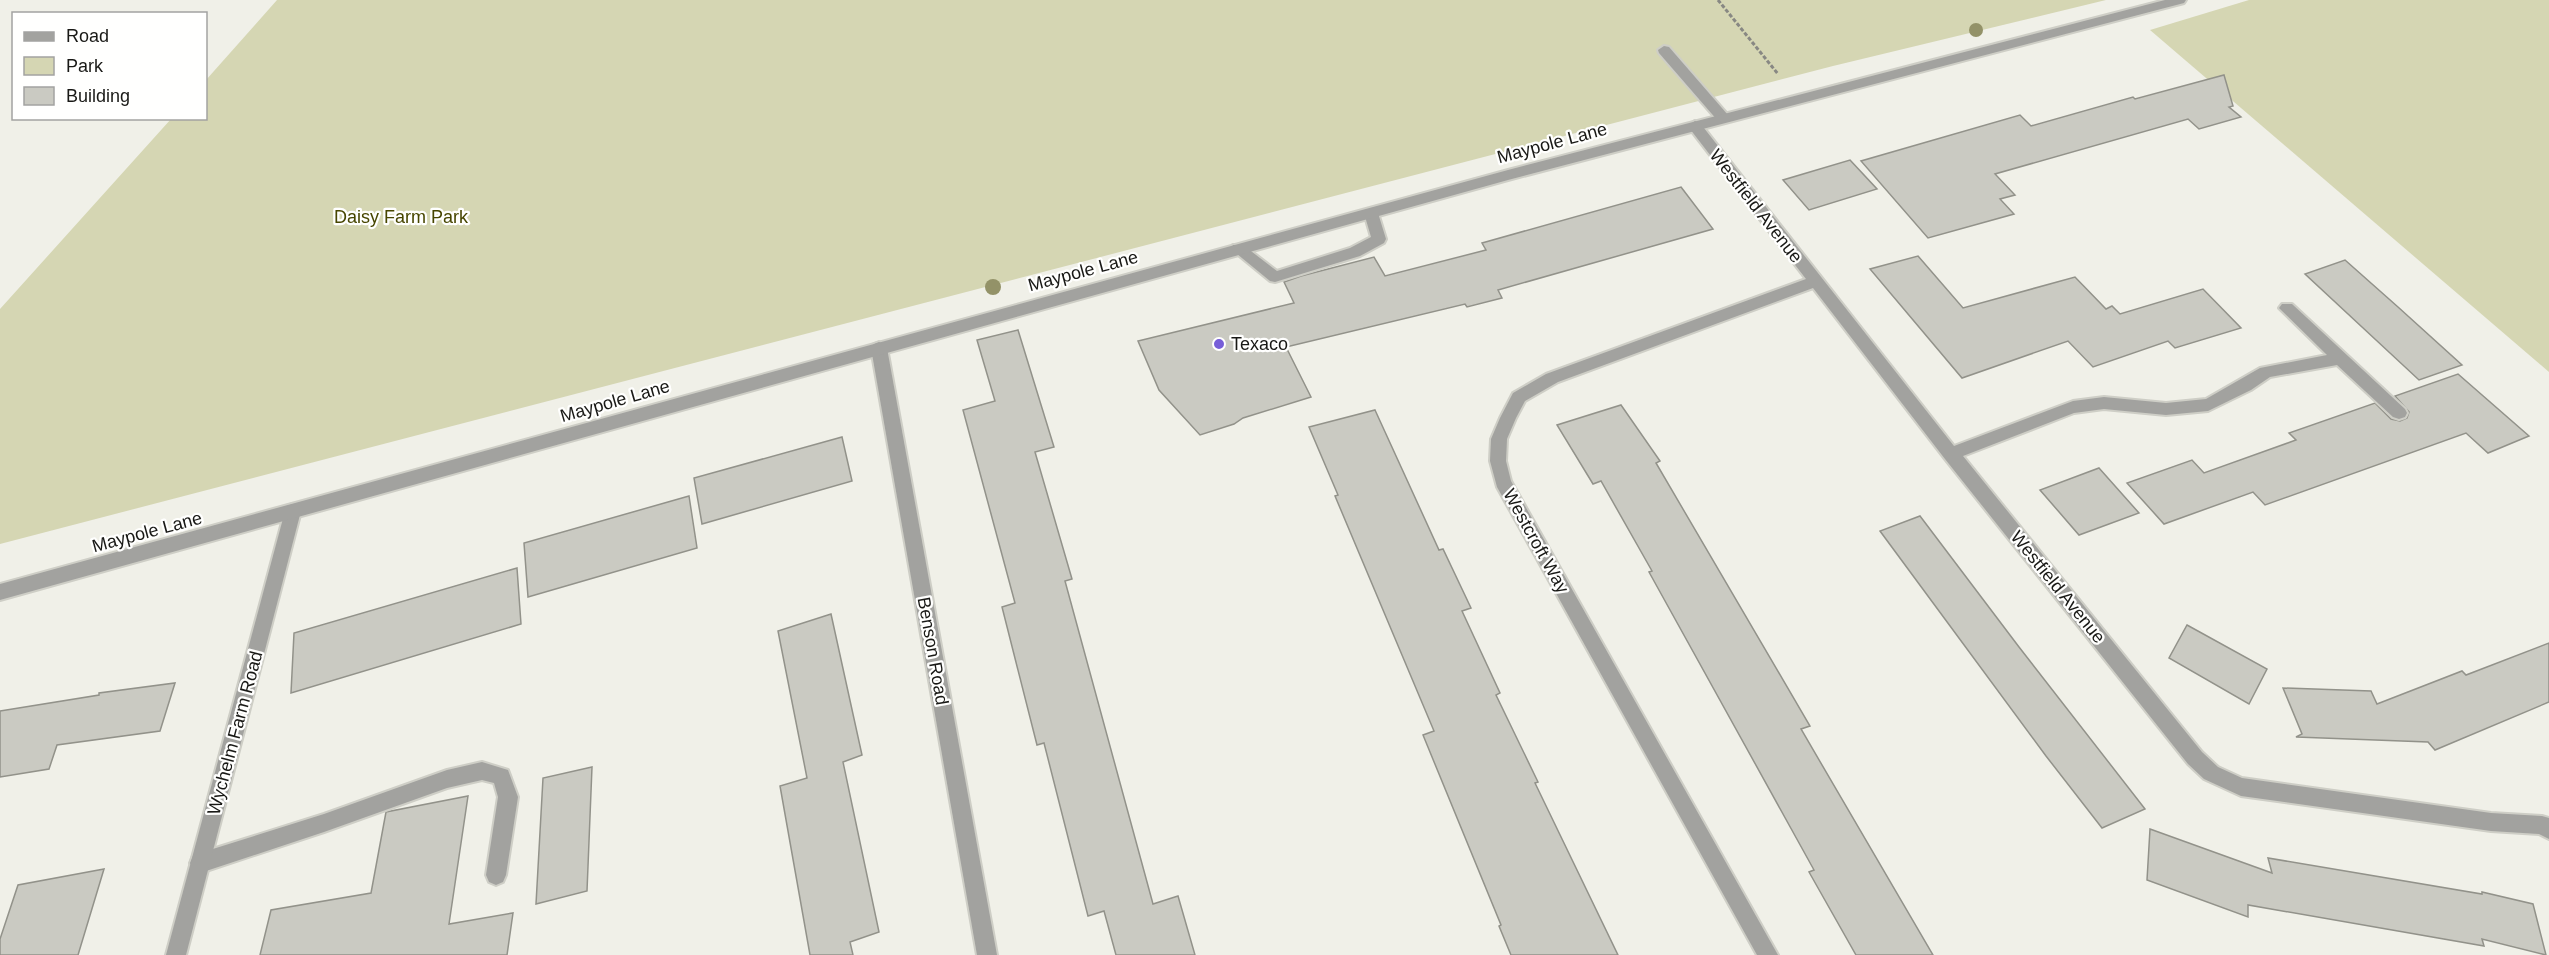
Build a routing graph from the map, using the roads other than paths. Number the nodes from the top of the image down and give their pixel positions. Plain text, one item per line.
1 (2180, 0) edge
2 (1664, 50) dead end
3 (1723, 118) junction
4 (1695, 126) junction
5 (1371, 213) junction
6 (1238, 249) junction
7 (1815, 281) junction
8 (2287, 308) dead end
9 (879, 348) junction
10 (2341, 358) junction
11 (2399, 413) dead end
12 (1951, 453) junction
13 (293, 512) junction
14 (0, 592) edge
15 (2547, 825) edge
16 (200, 863) junction
17 (496, 875) dead end
18 (176, 955) edge
19 (987, 955) edge
20 (1768, 955) edge

1 - 3 street, Maypole Lane
2 - 3 street
3 - 4 street, Maypole Lane
4 - 5 street, Maypole Lane
4 - 7 street, Westfield Avenue
5 - 6 street, Maypole Lane
5 - 6 street
6 - 9 street, Maypole Lane
7 - 12 street, Westfield Avenue
7 - 20 street, Westcroft Way
8 - 10 street
9 - 13 street, Maypole Lane
9 - 19 street, Benson Road
10 - 11 street
10 - 12 street
12 - 15 street, Westfield Avenue
13 - 14 street, Maypole Lane
13 - 16 street, Wychelm Farm Road
16 - 17 street
16 - 18 street, Wychelm Farm Road

